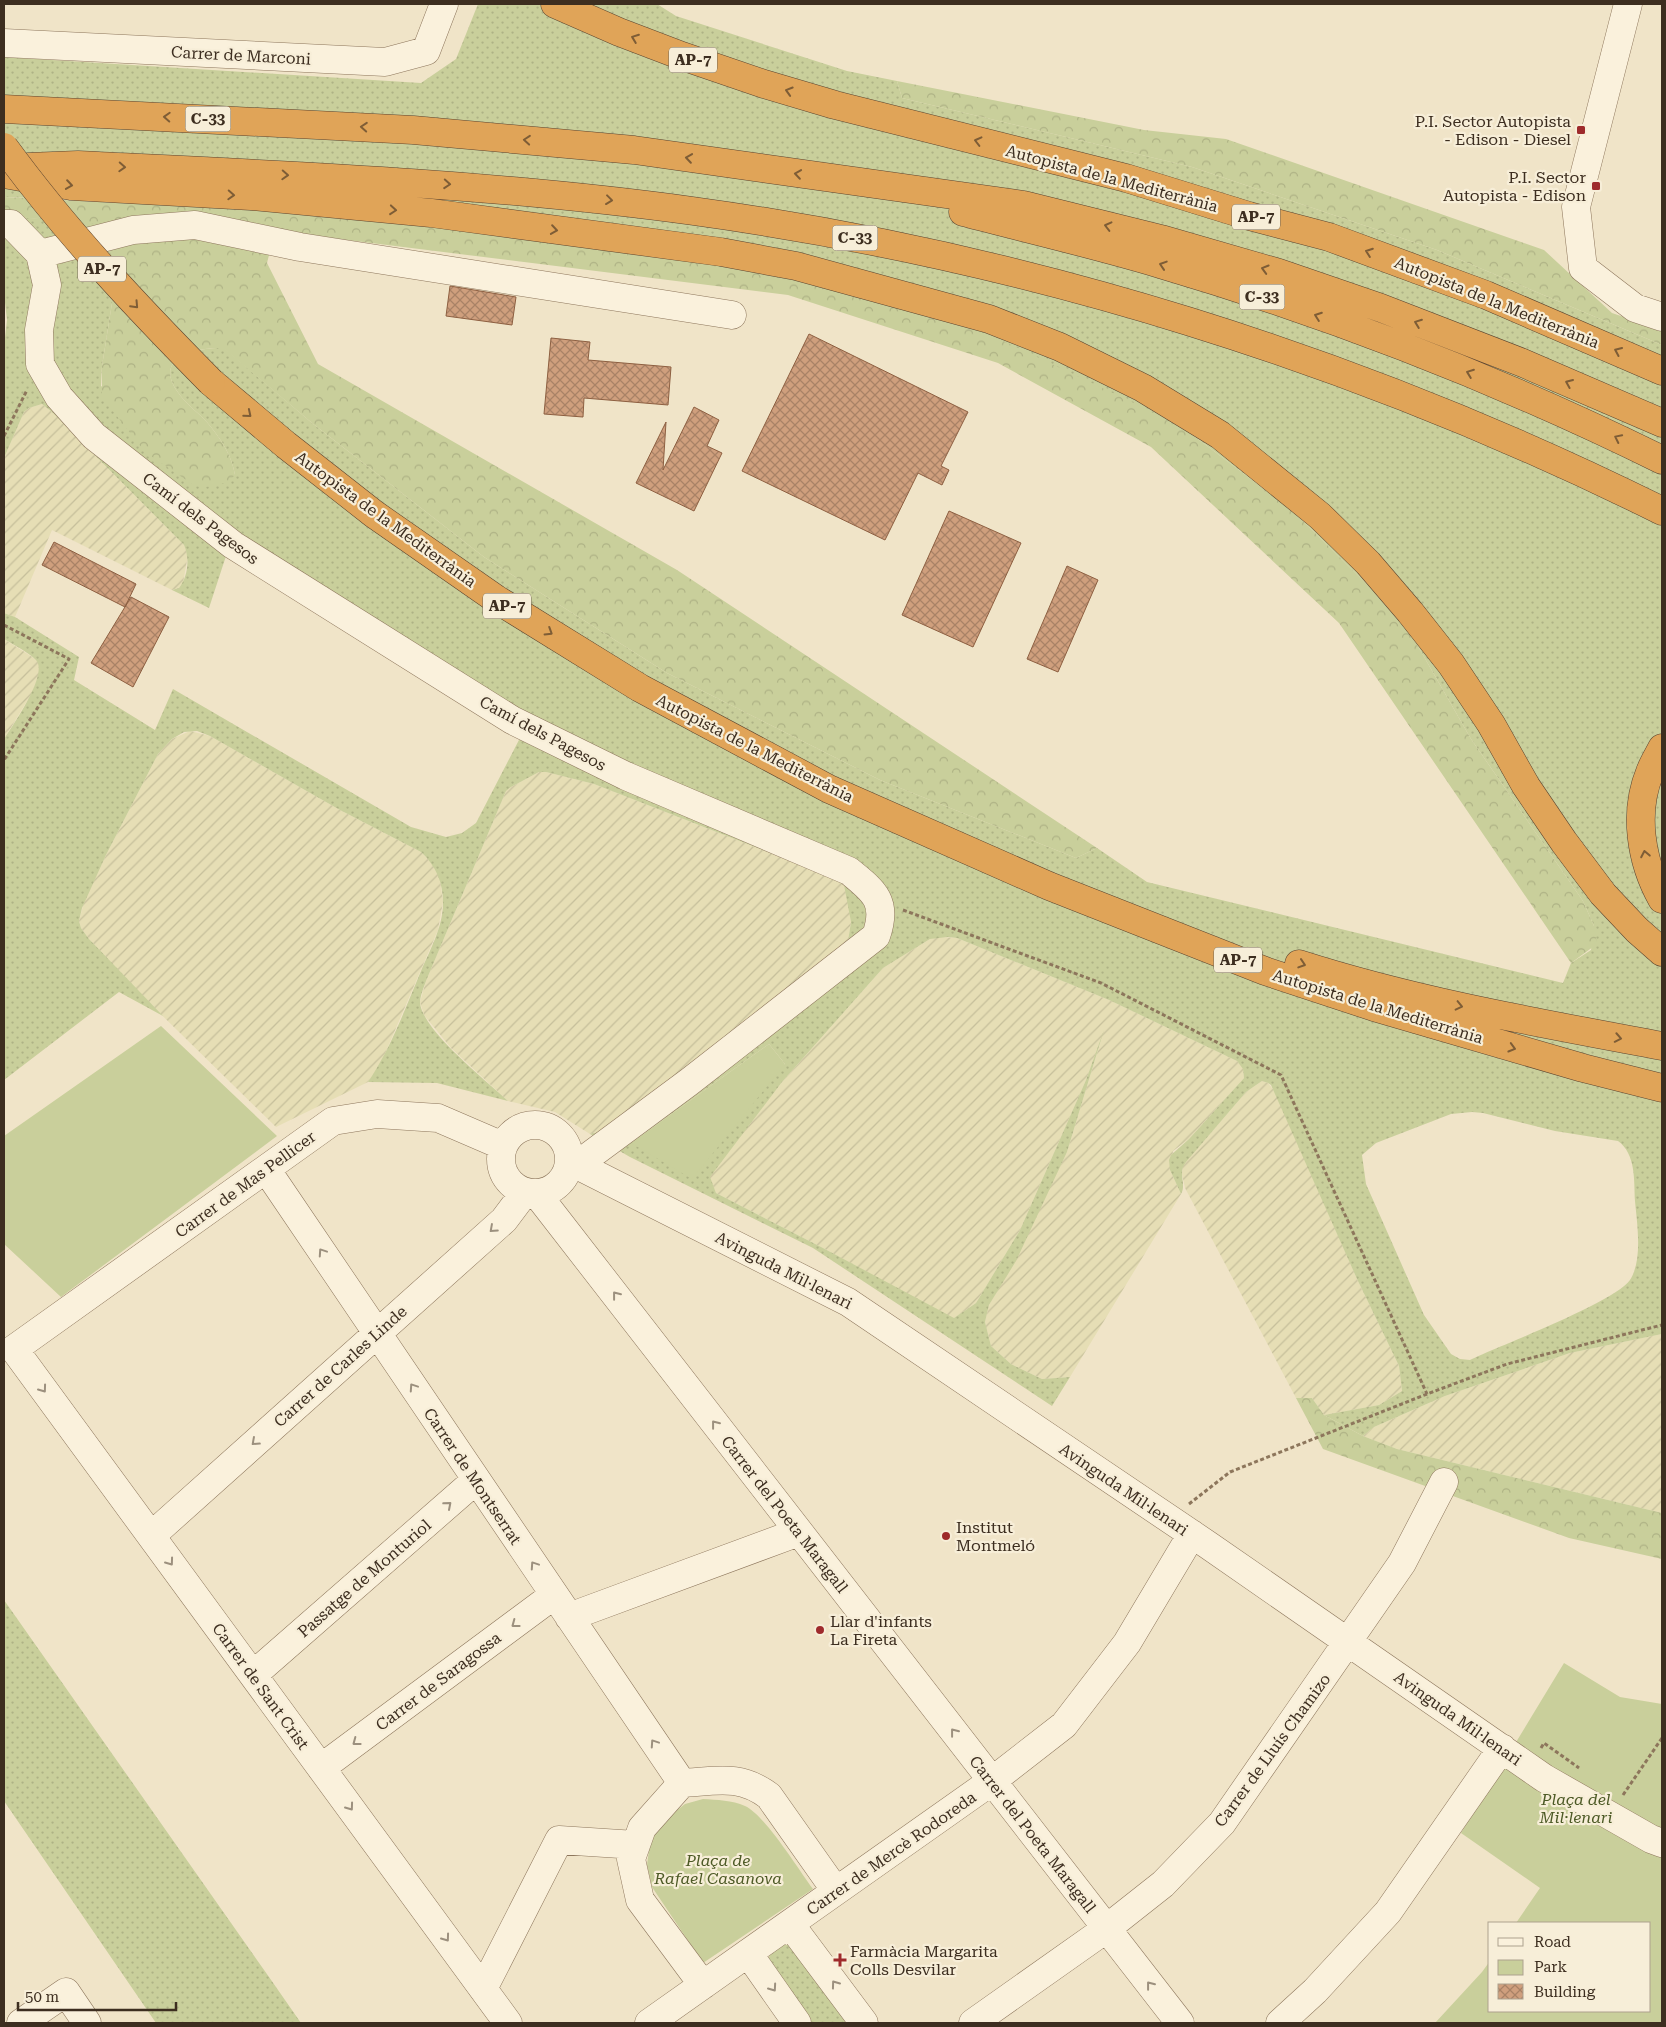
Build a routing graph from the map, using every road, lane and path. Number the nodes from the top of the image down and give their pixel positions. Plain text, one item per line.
1 (444, 4) edge
2 (555, 4) edge
3 (1628, 4) edge
4 (4, 43) edge
5 (4, 109) edge
6 (4, 147) edge
7 (4, 167) edge
8 (4, 174) edge
9 (846, 181) junction
10 (4, 224) edge
11 (40, 254) junction
12 (732, 315) dead end
13 (1662, 317) edge
14 (40, 364) junction
15 (1662, 371) edge
16 (1662, 423) edge
17 (4, 436) edge
18 (1662, 460) edge
19 (1662, 511) edge
20 (4, 625) edge
21 (1662, 748) edge
22 (4, 760) edge
23 (829, 789) junction
24 (1662, 899) edge
25 (880, 905) junction
26 (1662, 952) edge
27 (1662, 1046) edge
28 (1662, 1088) edge
29 (503, 1146) junction
30 (573, 1166) junction
31 (266, 1169) junction
32 (531, 1193) junction
33 (1662, 1326) edge
34 (377, 1333) junction
35 (14, 1349) joint
36 (1427, 1394) junction
37 (476, 1480) junction
38 (1444, 1482) dead end
39 (1170, 1519) junction
40 (799, 1532) junction
41 (1192, 1534) junction
42 (151, 1536) junction
43 (554, 1595) junction
44 (569, 1617) junction
45 (1348, 1642) junction
46 (253, 1675) junction
47 (1662, 1738) edge
48 (1502, 1748) junction
49 (1528, 1766) junction
50 (321, 1768) junction
51 (1582, 1770) dead end
52 (992, 1781) junction
53 (682, 1783) junction
54 (1621, 1797) dead end
55 (1662, 1843) edge
56 (636, 1845) junction
57 (836, 1891) junction
58 (790, 1924) junction
59 (1106, 1929) junction
60 (748, 1953) junction
61 (703, 1985) junction
62 (483, 1989) junction
63 (21, 2023) edge
64 (87, 2023) edge
65 (508, 2023) edge
66 (649, 2023) edge
67 (797, 2023) edge
68 (864, 2023) edge
69 (972, 2023) edge
70 (1180, 2023) edge
71 (1280, 2023) edge

1 - 4 street, Carrer de Marconi
15 -> 2 highway, Autopista de la Mediterrània / AP-7
3 - 13 street
9 -> 5 highway, C-33
6 -> 23 highway, Autopista de la Mediterrània / AP-7, bridge
7 -> 19 highway, C-33
8 -> 26 highway
16 -> 9 highway
18 -> 9 highway, C-33
10 - 11 street
11 - 12 street
11 - 14 street, Camí dels Pagesos
14 - 17 path
14 - 25 street, Camí dels Pagesos
20 - 22 path
24 -> 21 highway
23 -> 27 highway
23 -> 28 highway, Autopista de la Mediterrània / AP-7
25 - 30 street
25 - 36 path
29 - 30 street
29 - 31 street, Carrer de Mas Pellicer
29 - 32 street
30 - 32 street
30 - 39 street, Avinguda Mil·lenari
34 -> 31 street, Carrer de Montserrat
31 - 35 street, Carrer de Mas Pellicer
32 -> 34 street, Carrer de Carles Linde
40 -> 32 street, Carrer del Poeta Maragall
33 - 36 path
37 -> 34 street, Carrer de Montserrat
34 -> 42 street, Carrer de Carles Linde
35 -> 42 street, Carrer de Sant Crist
36 - 39 path
43 -> 37 street, Carrer de Montserrat
46 -> 37 street, Passatge de Monturiol
38 - 45 street, Carrer de Lluís Chamizo
39 - 41 street, Avinguda Mil·lenari
40 - 44 street
52 -> 40 street, Carrer del Poeta Maragall
41 - 45 street, Avinguda Mil·lenari
41 - 52 street, Carrer de Mercè Rodoreda
42 -> 46 street, Carrer de Sant Crist
43 - 44 street, Carrer de Montserrat
43 -> 50 street, Carrer de Saragossa
53 -> 44 street, Carrer de Montserrat
45 - 48 street, Avinguda Mil·lenari
45 - 59 street, Carrer de Lluís Chamizo
46 - 50 street, Carrer de Sant Crist
47 - 54 path
48 - 49 street, Avinguda Mil·lenari
48 - 71 street
49 - 51 path
49 - 55 street, Avinguda Mil·lenari
50 -> 62 street, Carrer de Sant Crist
52 - 57 street, Carrer de Mercè Rodoreda
52 - 59 street, Carrer del Poeta Maragall
53 - 56 street
53 - 57 street
56 - 61 street
56 - 62 street
57 - 58 street, Carrer de Mercè Rodoreda
58 - 60 street, Carrer de Mercè Rodoreda
68 -> 58 street
59 - 69 street, Carrer de Lluís Chamizo
70 -> 59 street, Carrer del Poeta Maragall
60 - 61 street, Carrer de Mercè Rodoreda
60 -> 67 street
61 - 66 street, Carrer de Mercè Rodoreda
62 - 65 street, Carrer de Sant Crist
63 - 64 street

